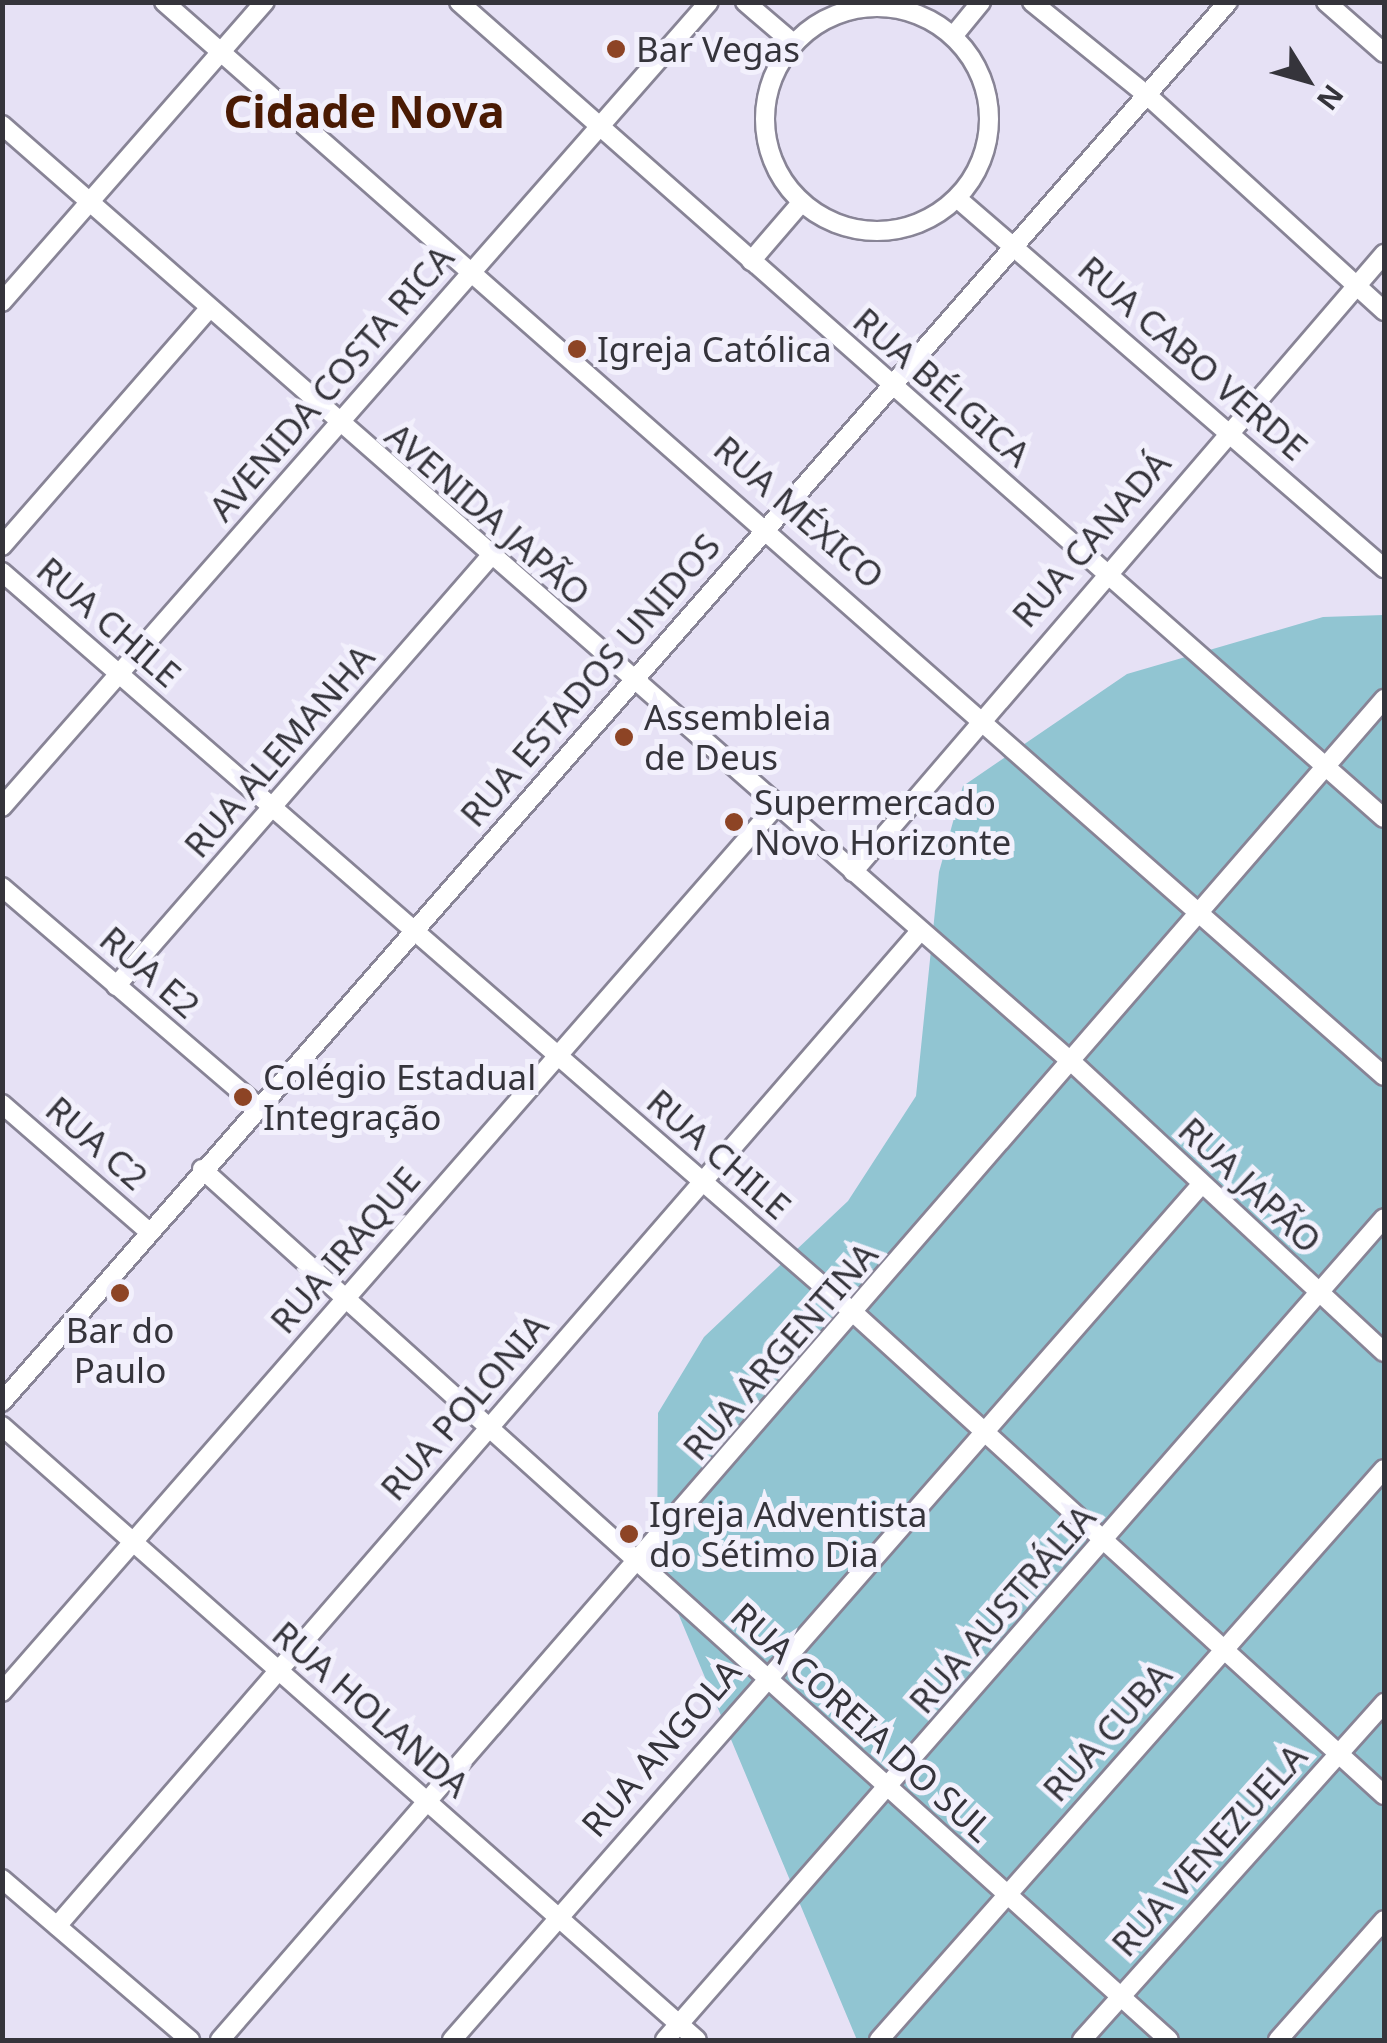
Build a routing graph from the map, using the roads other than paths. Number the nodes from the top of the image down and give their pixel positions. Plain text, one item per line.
1 (164, 2) edge
2 (265, 2) edge
3 (459, 2) edge
4 (709, 2) edge
5 (744, 2) edge
6 (982, 2) edge
7 (1032, 2) edge
8 (1228, 2) edge
9 (1326, 2) edge
10 (954, 36) junction
11 (794, 43) junction
12 (222, 53) junction
13 (1384, 53) edge
14 (1147, 95) junction
15 (2, 125) edge
16 (600, 126) junction
17 (958, 199) junction
18 (92, 201) junction
19 (802, 203) junction
20 (1015, 246) junction
21 (1384, 254) edge
22 (751, 261) junction
23 (472, 271) junction
24 (1357, 286) junction
25 (2, 302) edge
26 (208, 310) junction
27 (1384, 311) edge
28 (888, 384) junction
29 (337, 426) junction
30 (1228, 432) junction
31 (766, 526) junction
32 (2, 546) edge
33 (489, 558) junction
34 (1384, 568) edge
35 (2, 572) edge
36 (1105, 573) junction
37 (120, 675) junction
38 (632, 681) junction
39 (1384, 699) edge
40 (981, 714) junction
41 (1325, 766) junction
42 (777, 805) junction
43 (2, 806) edge
44 (273, 808) junction
45 (1384, 818) edge
46 (853, 872) junction
47 (2, 887) edge
48 (1204, 910) junction
49 (920, 931) junction
50 (413, 932) junction
51 (116, 986) junction
52 (555, 1056) junction
53 (1074, 1064) junction
54 (1384, 1076) edge
55 (256, 1105) junction
56 (4, 1108) edge
57 (202, 1169) junction
58 (704, 1182) junction
59 (1200, 1186) junction
60 (1384, 1218) edge
61 (148, 1231) junction
62 (1320, 1295) junction
63 (344, 1302) junction
64 (855, 1314) junction
65 (1384, 1352) edge
66 (2, 1402) edge
67 (2, 1426) edge
68 (486, 1431) junction
69 (984, 1432) junction
70 (1384, 1468) edge
71 (132, 1541) junction
72 (1102, 1543) junction
73 (638, 1564) junction
74 (1222, 1652) junction
75 (277, 1672) junction
76 (765, 1677) junction
77 (2, 1692) edge
78 (1384, 1703) edge
79 (1339, 1755) junction
80 (888, 1790) junction
81 (1384, 1795) edge
82 (430, 1802) junction
83 (2, 1878) edge
84 (1004, 1895) junction
85 (559, 1915) junction
86 (1384, 1920) edge
87 (56, 1926) junction
88 (1120, 1996) junction
89 (680, 2024) junction
90 (190, 2040) edge
91 (220, 2040) edge
92 (452, 2040) edge
93 (665, 2040) edge
94 (697, 2040) edge
95 (879, 2040) edge
96 (1082, 2040) edge
97 (1169, 2040) edge
98 (1278, 2040) edge

1 - 12 street, RUA MÉXICO
2 - 12 street
3 - 16 street, RUA BÉLGICA
4 - 16 street, AVENIDA COSTA RICA
5 - 11 street
6 - 10 street
7 - 14 street
8 - 14 street, RUA ESTADOS UNIDOS
9 - 13 street
10 - 11 street
10 - 17 street
11 - 19 street
12 - 18 street
12 - 23 street, RUA MÉXICO
14 - 20 street, RUA ESTADOS UNIDOS
14 - 24 street
15 - 18 street, AVENIDA JAPÃO
16 - 22 street, RUA BÉLGICA
16 - 23 street, AVENIDA COSTA RICA
17 - 19 street
17 - 20 street, RUA CABO VERDE
18 - 25 street
18 - 26 street, AVENIDA JAPÃO
19 - 22 street
20 - 28 street, RUA ESTADOS UNIDOS
20 - 30 street, RUA CABO VERDE
21 - 24 street, RUA CANADÁ
22 - 28 street, RUA BÉLGICA
23 - 29 street, AVENIDA COSTA RICA
23 - 31 street, RUA MÉXICO
24 - 27 street
24 - 30 street, RUA CANADÁ
26 - 29 street, AVENIDA JAPÃO
26 - 32 street
28 - 31 street, RUA ESTADOS UNIDOS
28 - 36 street, RUA BÉLGICA
29 - 33 street, AVENIDA JAPÃO
29 - 37 street, AVENIDA COSTA RICA
30 - 34 street, RUA CABO VERDE
30 - 36 street, RUA CANADÁ
31 - 38 street, RUA ESTADOS UNIDOS
31 - 40 street, RUA MÉXICO
33 - 38 street, AVENIDA JAPÃO
33 - 44 street, RUA ALEMANHA
35 - 37 street, RUA CHILE
36 - 40 street, RUA CANADÁ
36 - 41 street, RUA BÉLGICA
37 - 43 street, AVENIDA COSTA RICA
37 - 44 street, RUA CHILE
38 - 42 street, AVENIDA JAPÃO
38 - 50 street, RUA ESTADOS UNIDOS
39 - 41 street, RUA ARGENTINA
40 - 46 street, RUA CANADÁ
40 - 48 street, RUA MÉXICO
41 - 45 street, RUA BÉLGICA
41 - 48 street, RUA ARGENTINA
42 - 46 street, AVENIDA JAPÃO
42 - 52 street, RUA IRAQUE
44 - 50 street, RUA CHILE
44 - 51 street, RUA ALEMANHA
46 - 49 street, AVENIDA JAPÃO
47 - 51 street, RUA E2
48 - 53 street, RUA ARGENTINA
48 - 54 street, RUA MÉXICO
49 - 53 street, AVENIDA JAPÃO
49 - 58 street, RUA POLONIA
50 - 52 street, RUA CHILE
50 - 55 street, RUA ESTADOS UNIDOS
51 - 55 street, RUA E2
52 - 58 street, RUA CHILE
52 - 63 street, RUA IRAQUE
53 - 59 street, RUA JAPÃO
53 - 64 street, RUA ARGENTINA
55 - 57 street, RUA ESTADOS UNIDOS
56 - 61 street, RUA C2
57 - 61 street, RUA ESTADOS UNIDOS
57 - 63 street, RUA COREIA DO SUL
58 - 64 street, RUA CHILE
58 - 68 street, RUA POLONIA
59 - 62 street, RUA JAPÃO
59 - 69 street, RUA ANGOLA
60 - 62 street, RUA AUSTRÁLIA
61 - 66 street, RUA ESTADOS UNIDOS
62 - 65 street, RUA JAPÃO
62 - 72 street, RUA AUSTRÁLIA
63 - 68 street, RUA COREIA DO SUL
63 - 71 street, RUA IRAQUE
64 - 69 street, RUA CHILE
64 - 73 street, RUA ARGENTINA
67 - 71 street, RUA HOLANDA
68 - 73 street, RUA COREIA DO SUL
68 - 75 street, RUA POLONIA
69 - 72 street, RUA CHILE
69 - 76 street, RUA ANGOLA
70 - 74 street, RUA CUBA
71 - 75 street, RUA HOLANDA
71 - 77 street, RUA IRAQUE
72 - 74 street, RUA CHILE
72 - 80 street, RUA AUSTRÁLIA
73 - 76 street, RUA COREIA DO SUL
73 - 82 street, RUA ARGENTINA
74 - 79 street, RUA CHILE
74 - 84 street, RUA CUBA
75 - 82 street, RUA HOLANDA
75 - 87 street, RUA POLONIA
76 - 80 street, RUA COREIA DO SUL
76 - 85 street, RUA ANGOLA
78 - 79 street, RUA VENEZUELA
79 - 81 street, RUA CHILE
79 - 88 street, RUA VENEZUELA
80 - 84 street, RUA COREIA DO SUL
80 - 89 street, RUA AUSTRÁLIA
82 - 85 street, RUA HOLANDA
82 - 91 street, RUA ARGENTINA
83 - 87 street
84 - 88 street, RUA COREIA DO SUL
84 - 95 street, RUA CUBA
85 - 89 street, RUA HOLANDA
85 - 92 street, RUA ANGOLA
86 - 98 street
87 - 90 street
88 - 96 street, RUA VENEZUELA
88 - 97 street, RUA COREIA DO SUL
89 - 93 street, RUA AUSTRÁLIA
89 - 94 street, RUA HOLANDA

